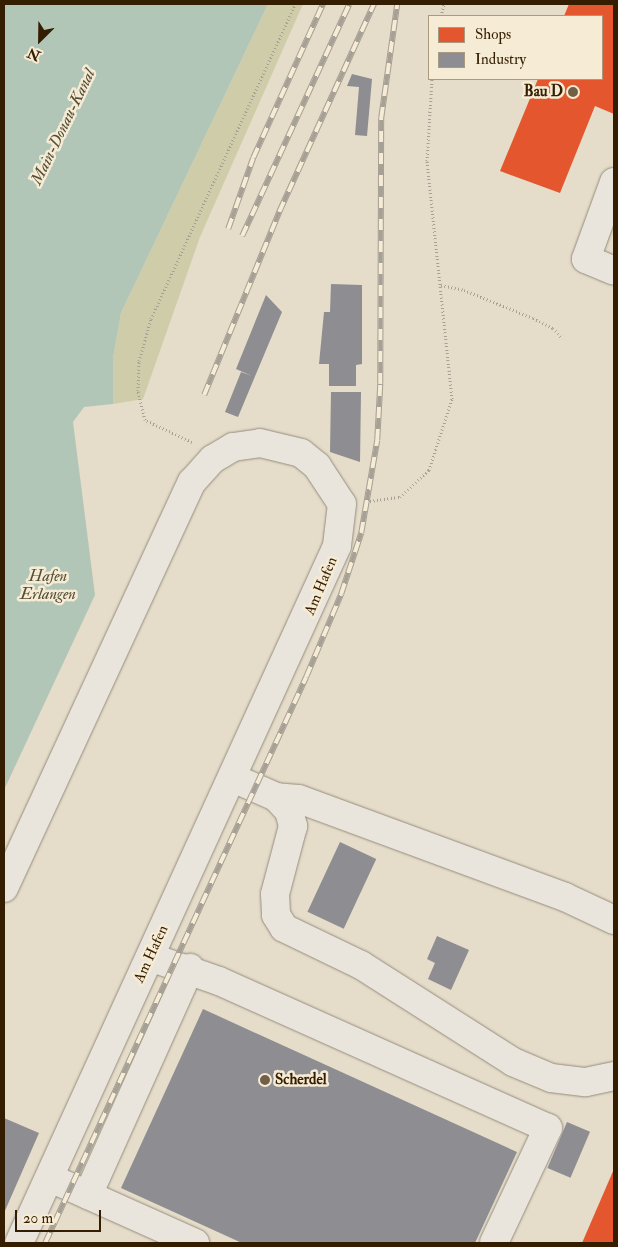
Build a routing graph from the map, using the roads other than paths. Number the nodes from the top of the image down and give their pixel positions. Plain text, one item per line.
1 (614, 182) edge
2 (614, 271) edge
3 (233, 778) junction
4 (276, 797) junction
5 (4, 888) edge
6 (614, 920) edge
7 (150, 957) junction
8 (190, 968) junction
9 (614, 1076) edge
10 (50, 1178) junction
11 (88, 1195) junction
12 (19, 1243) edge
13 (195, 1243) edge
14 (494, 1243) edge

1 - 2 street
3 - 4 street
3 - 5 street, Am Hafen
3 - 7 street, Am Hafen
4 - 6 street
4 - 9 street
7 - 8 street
7 - 10 street, Am Hafen
8 - 11 street
8 - 14 street
10 - 11 street
10 - 12 street, Am Hafen
11 - 13 street

